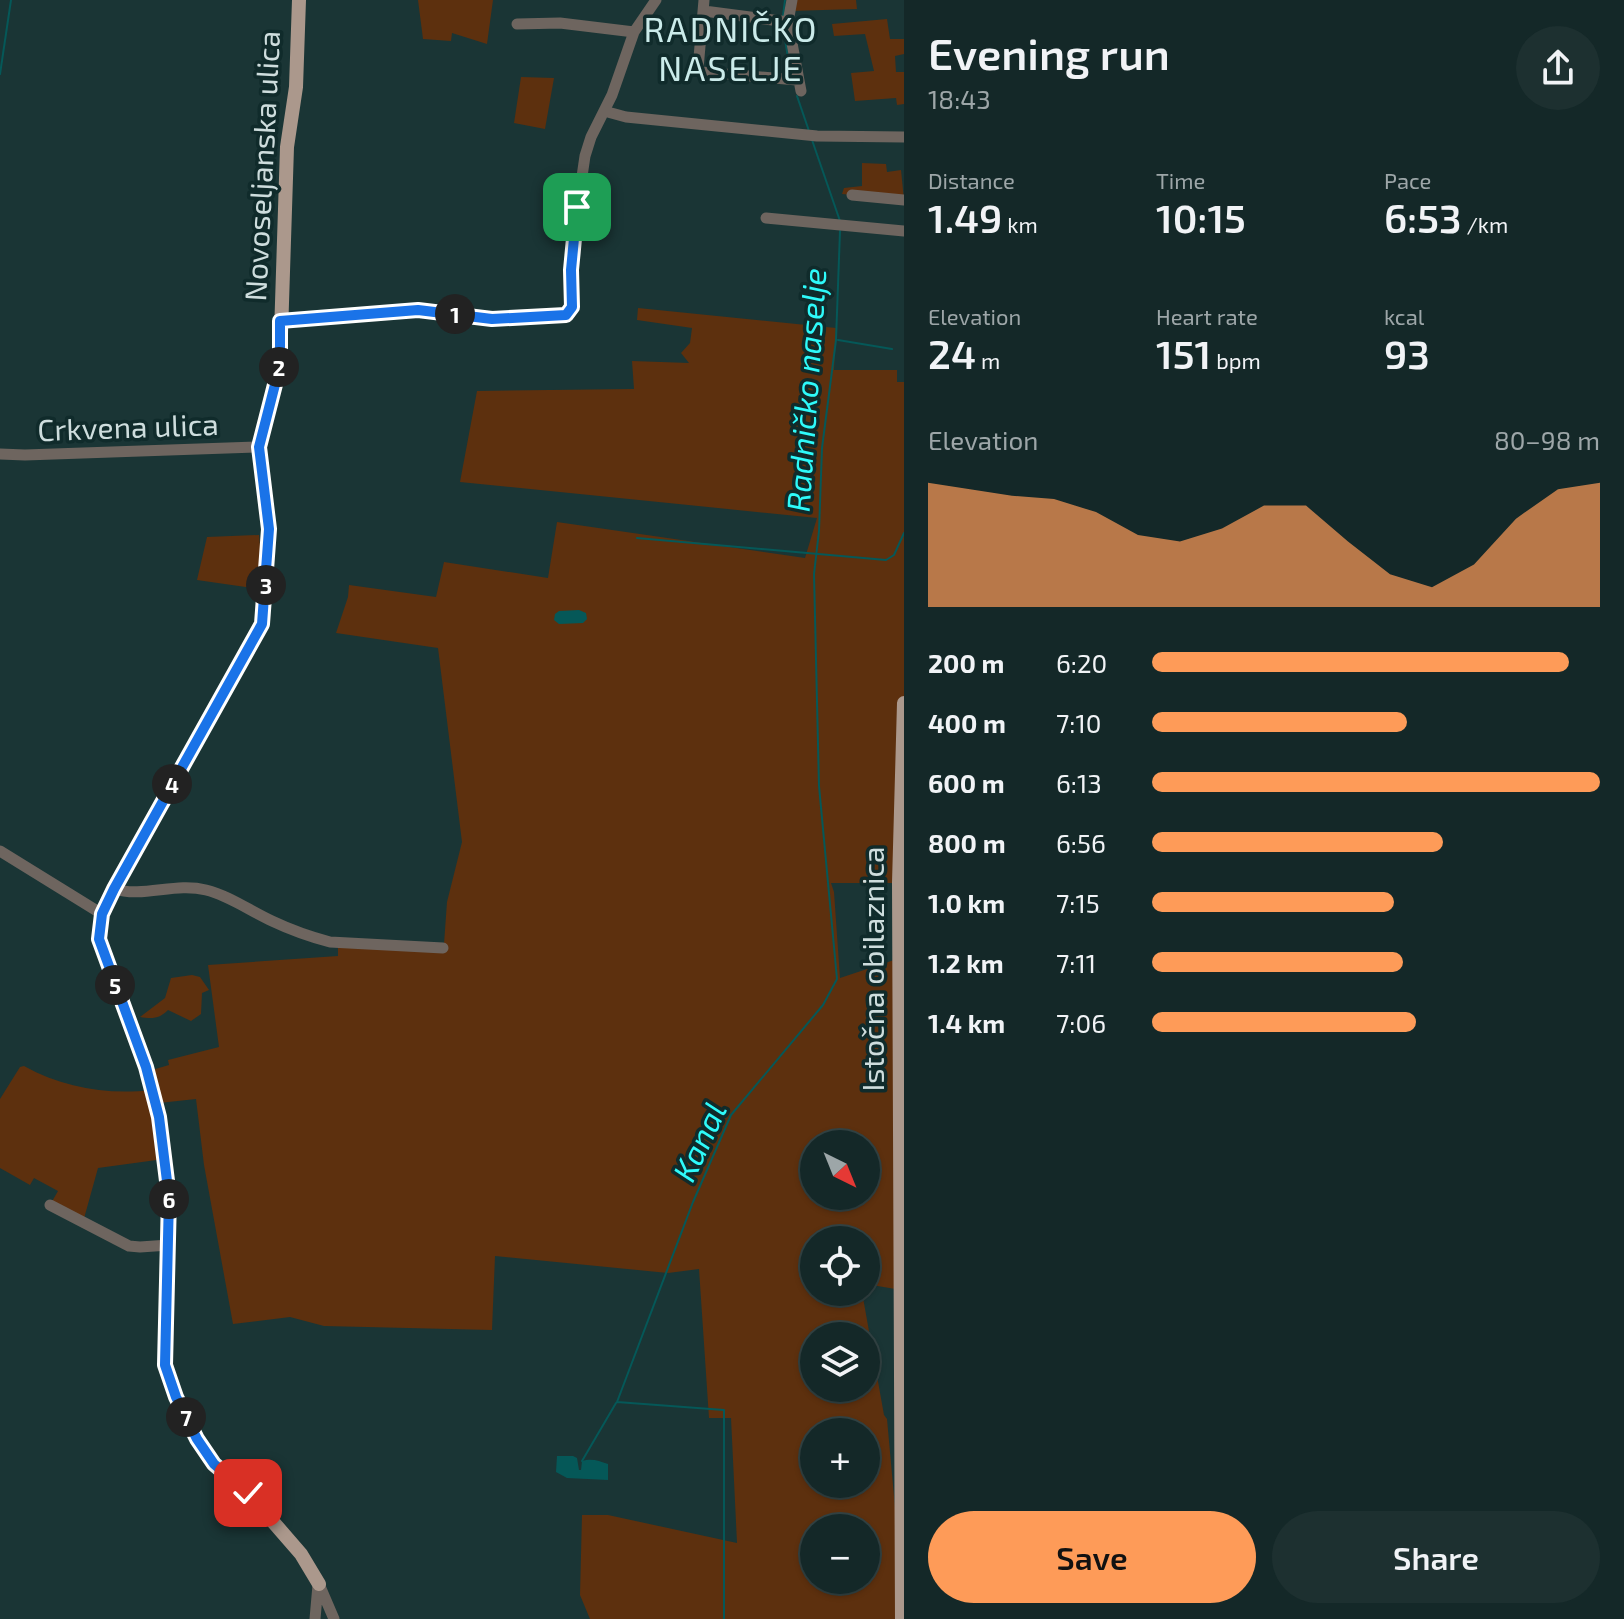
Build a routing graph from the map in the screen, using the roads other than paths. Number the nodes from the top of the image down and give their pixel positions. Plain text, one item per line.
1 (299, 0) edge
2 (656, 0) edge
3 (792, 0) edge
4 (704, 6) edge
5 (788, 22) junction
6 (517, 24) dead end
7 (634, 32) junction
8 (604, 111) junction
9 (904, 137) edge
10 (852, 195) dead end
11 (904, 200) edge
12 (766, 218) dead end
13 (904, 231) edge
14 (280, 321) junction
15 (259, 447) junction
16 (0, 454) edge
17 (904, 703) edge
18 (0, 851) edge
19 (114, 889) junction
20 (102, 914) junction
21 (443, 948) dead end
22 (50, 1205) dead end
23 (169, 1245) junction
24 (319, 1584) junction
25 (315, 1619) edge
26 (334, 1619) edge
27 (902, 1619) edge

1 - 14 main road, Novoseljanska ulica
2 - 7 street
3 - 5 street
4 - 5 street
4 - 5 street
6 - 7 street
7 - 8 street
8 - 9 street
8 - 14 street
10 - 11 street
12 - 13 street
14 - 15 main road, Novoseljanska ulica
15 - 16 street, Crkvena ulica
15 - 19 main road, Novoseljanska ulica
17 - 27 main road, Istočna obilaznica
18 - 20 street
19 - 20 main road, Novoseljanska ulica
19 - 21 street
20 - 23 main road, Novoseljanska ulica
22 - 23 street
23 - 24 main road, Novoseljanska ulica
24 - 25 street
24 - 26 street

